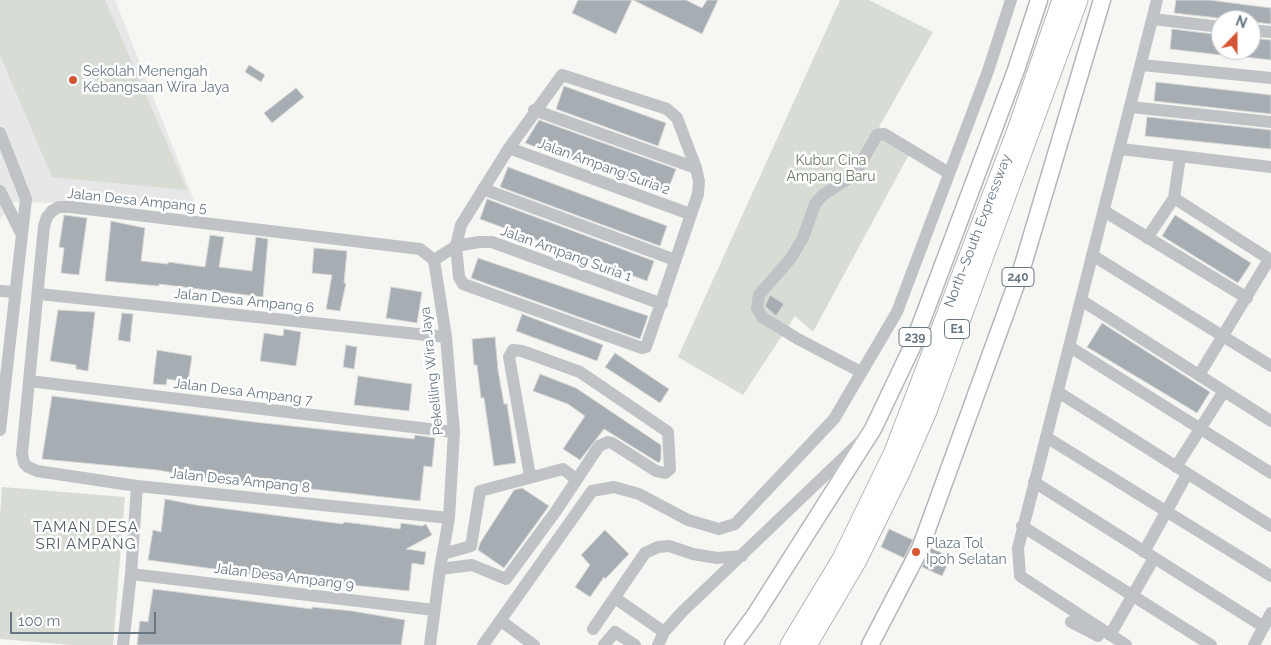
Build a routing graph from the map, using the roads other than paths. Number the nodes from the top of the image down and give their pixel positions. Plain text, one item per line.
1 (1011, 0) edge
2 (1039, 0) edge
3 (1062, 0) edge
4 (1078, 0) edge
5 (1102, 0) edge
6 (1157, 0) edge
7 (1153, 19) junction
8 (1211, 26) edge
9 (1142, 64) junction
10 (1271, 78) edge
11 (1132, 107) junction
12 (534, 110) junction
13 (1271, 122) edge
14 (0, 132) edge
15 (509, 148) junction
16 (1121, 149) junction
17 (1180, 157) junction
18 (1271, 167) edge
19 (696, 168) junction
20 (949, 173) junction
21 (483, 189) junction
22 (0, 192) edge
23 (1174, 198) junction
24 (1104, 211) junction
25 (690, 214) junction
26 (22, 235) junction
27 (1147, 238) junction
28 (456, 246) junction
29 (1092, 255) junction
30 (434, 260) junction
31 (675, 260) junction
32 (18, 268) junction
33 (41, 270) junction
34 (0, 291) edge
35 (15, 292) junction
36 (39, 294) junction
37 (1247, 298) junction
38 (1081, 300) junction
39 (662, 304) junction
40 (1224, 336) junction
41 (446, 337) junction
42 (1070, 347) junction
43 (1271, 366) edge
44 (861, 372) junction
45 (1199, 375) junction
46 (29, 382) junction
47 (1224, 391) junction
48 (1058, 392) junction
49 (1271, 420) edge
50 (1200, 428) junction
51 (873, 429) junction
52 (0, 430) edge
53 (454, 432) junction
54 (1046, 437) junction
55 (28, 467) joint
56 (1176, 467) junction
57 (1271, 473) edge
58 (1187, 474) junction
59 (530, 476) junction
60 (576, 479) junction
61 (1034, 482) junction
62 (137, 486) junction
63 (1166, 511) junction
64 (449, 518) junction
65 (1022, 526) junction
66 (1271, 526) edge
67 (470, 546) junction
68 (443, 554) junction
69 (1149, 555) junction
70 (742, 556) junction
71 (476, 566) junction
72 (440, 569) junction
73 (131, 574) junction
74 (1271, 576) edge
75 (1132, 595) junction
76 (615, 598) junction
77 (434, 610) junction
78 (1271, 614) edge
79 (501, 621) junction
80 (1071, 622) dead end
81 (1264, 627) junction
82 (594, 628) dead end
83 (664, 632) junction
84 (1111, 640) edge
85 (123, 645) edge
86 (430, 645) edge
87 (483, 645) edge
88 (534, 645) edge
89 (604, 645) edge
90 (635, 645) edge
91 (658, 645) edge
92 (733, 645) edge
93 (790, 645) edge
94 (807, 645) edge
95 (870, 645) edge
96 (1126, 645) edge
97 (1211, 645) edge
98 (1254, 645) edge

1 - 20 street
2 - 51 main road, 239
3 - 93 highway, North–South Expressway / E1
4 - 94 highway, North–South Expressway / E1
5 - 95 main road, 240
6 - 7 street
7 - 8 street
7 - 9 street
9 - 10 street
9 - 11 street
11 - 13 street
11 - 16 street
12 - 15 street
12 - 19 street
12 - 19 street
14 - 26 street
15 - 21 street
15 - 25 street, Jalan Ampang Suria 2
16 - 17 street
16 - 24 street
17 - 18 street
17 - 23 street
19 - 25 street
20 - 44 street
20 - 44 street
21 - 28 street
21 - 31 street
22 - 26 street
23 - 27 street
23 - 37 street
24 - 27 street
24 - 29 street
25 - 31 street
26 - 32 street
27 - 37 street
28 - 30 street, Jalan Ampang Suria 1
28 - 39 street, Jalan Ampang Suria 1
28 - 39 street
29 - 38 street
29 - 40 street
30 - 33 street, Jalan Desa Ampang 5
30 - 41 street, Pekeliling Wira Jaya
31 - 39 street
32 - 33 street
32 - 35 street
33 - 36 street, Jalan Desa Ampang 5
34 - 35 street
35 - 52 street
36 - 41 street, Jalan Desa Ampang 6
36 - 46 street, Jalan Desa Ampang 5
37 - 40 street
38 - 42 street
38 - 45 street
40 - 43 street
40 - 45 street
41 - 53 street, Pekeliling Wira Jaya
42 - 48 street
42 - 50 street
44 - 79 street
45 - 47 street
46 - 53 street, Jalan Desa Ampang 7
46 - 55 street, Jalan Desa Ampang 5
47 - 49 street
47 - 50 street
48 - 54 street
48 - 56 street
50 - 56 street
50 - 57 street
51 - 70 street
51 - 92 main road, 239
53 - 64 street, Pekeliling Wira Jaya
54 - 61 street
54 - 63 street
55 - 62 street, Jalan Desa Ampang 8
56 - 58 street
58 - 63 street
58 - 66 street
59 - 60 street
59 - 60 street
59 - 67 street
60 - 71 street
61 - 65 street
61 - 69 street
62 - 64 street, Jalan Desa Ampang 8
62 - 73 street
63 - 69 street
63 - 74 street
64 - 68 street, Pekeliling Wira Jaya
65 - 75 street
65 - 84 street
67 - 68 street
67 - 71 street
68 - 72 street, Pekeliling Wira Jaya
69 - 75 street
69 - 81 street
70 - 76 street
70 - 83 street
71 - 72 street
72 - 77 street, Pekeliling Wira Jaya
73 - 77 street, Jalan Desa Ampang 9
73 - 85 street
75 - 84 street
75 - 97 street
76 - 82 street
76 - 83 street
77 - 86 street, Pekeliling Wira Jaya
78 - 81 street
79 - 87 street
79 - 88 street
80 - 84 street
81 - 98 street
83 - 91 street
84 - 96 street
89 - 90 street

